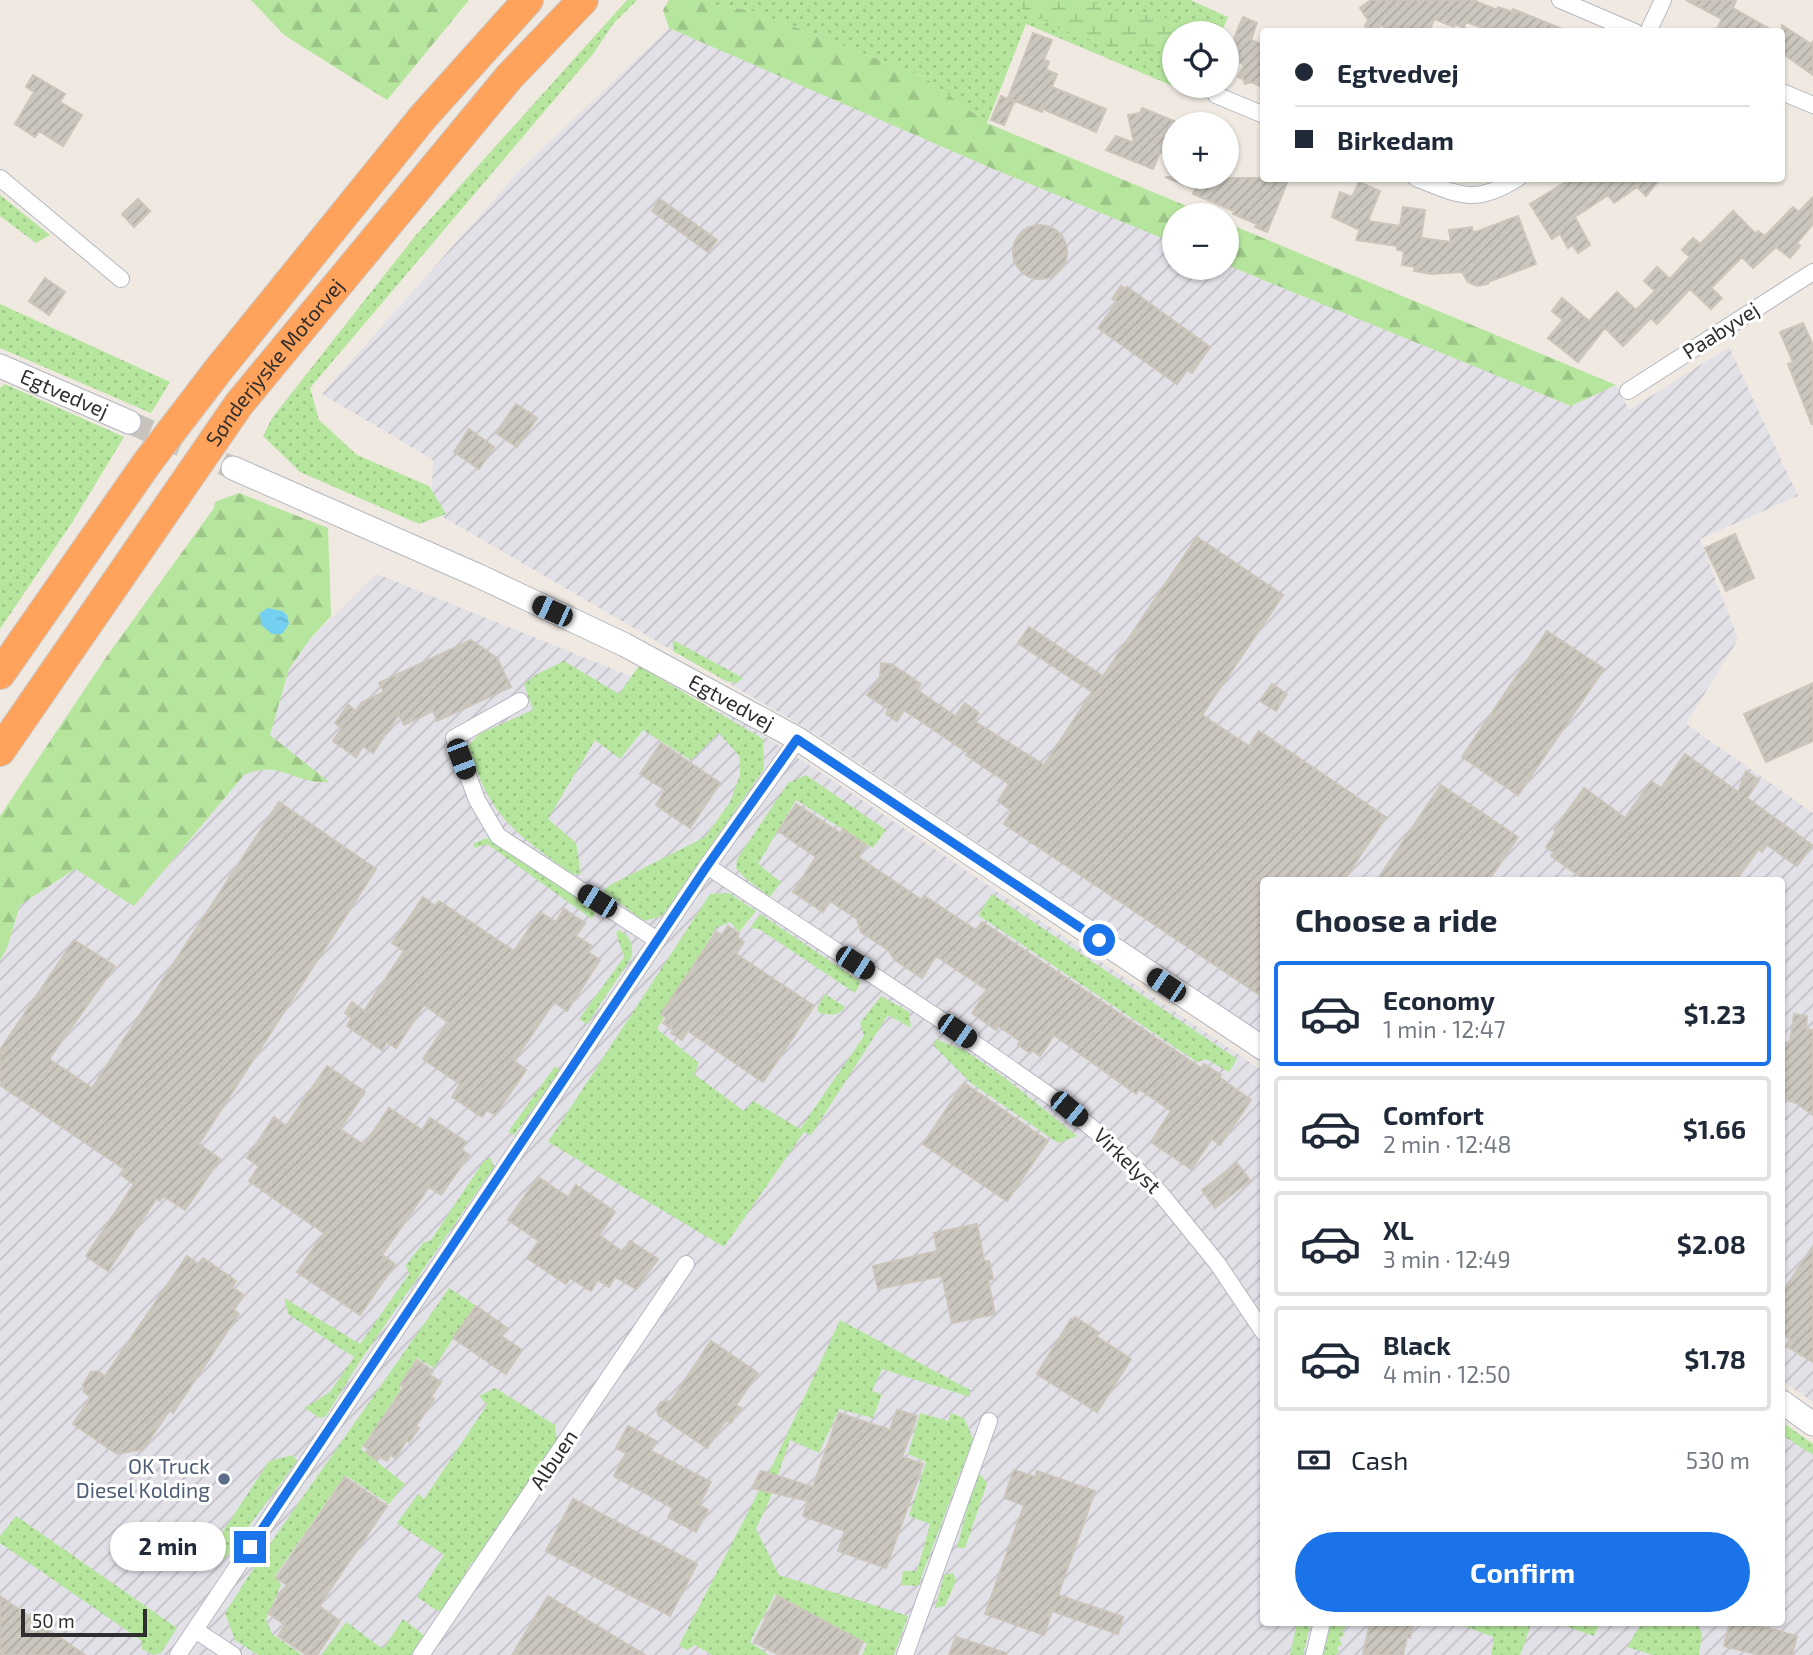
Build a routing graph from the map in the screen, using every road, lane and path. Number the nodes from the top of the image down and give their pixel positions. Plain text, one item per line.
1 (528, 0) edge
2 (583, 0) edge
3 (1560, 0) edge
4 (1663, 0) edge
5 (1626, 28) edge
6 (1650, 28) edge
7 (1785, 93) edge
8 (1223, 98) edge
9 (1813, 105) edge
10 (1260, 113) edge
11 (0, 178) edge
12 (1426, 182) edge
13 (1512, 182) edge
14 (1813, 274) edge
15 (121, 279) dead end
16 (0, 366) edge
17 (1628, 391) dead end
18 (130, 422) tunnel mouth
19 (233, 468) tunnel mouth
20 (0, 674) edge
21 (520, 701) dead end
22 (797, 739) junction
23 (0, 751) edge
24 (707, 866) junction
25 (657, 940) junction
26 (1260, 1046) edge
27 (686, 1264) dead end
28 (1260, 1327) edge
29 (1785, 1404) edge
30 (989, 1421) dead end
31 (1813, 1424) edge
32 (1321, 1626) edge
33 (195, 1630) junction
34 (178, 1655) edge
35 (233, 1655) edge
36 (421, 1655) edge
37 (905, 1655) edge
38 (1314, 1655) edge

1 - 20 highway, Sønderjyske Motorvej
2 - 23 highway, Sønderjyske Motorvej
3 - 5 street
4 - 6 street
7 - 9 street
8 - 10 street
11 - 15 street
12 - 13 street
14 - 17 street, Paabyvej
16 - 18 street, Egtvedvej
19 - 22 street, Egtvedvej
21 - 25 street
22 - 24 street
22 - 26 street, Egtvedvej
24 - 25 street
24 - 28 street, Virkelyst
25 - 33 street
27 - 36 street, Albuen
29 - 31 street
30 - 37 street
32 - 38 street
33 - 34 street
33 - 35 street

